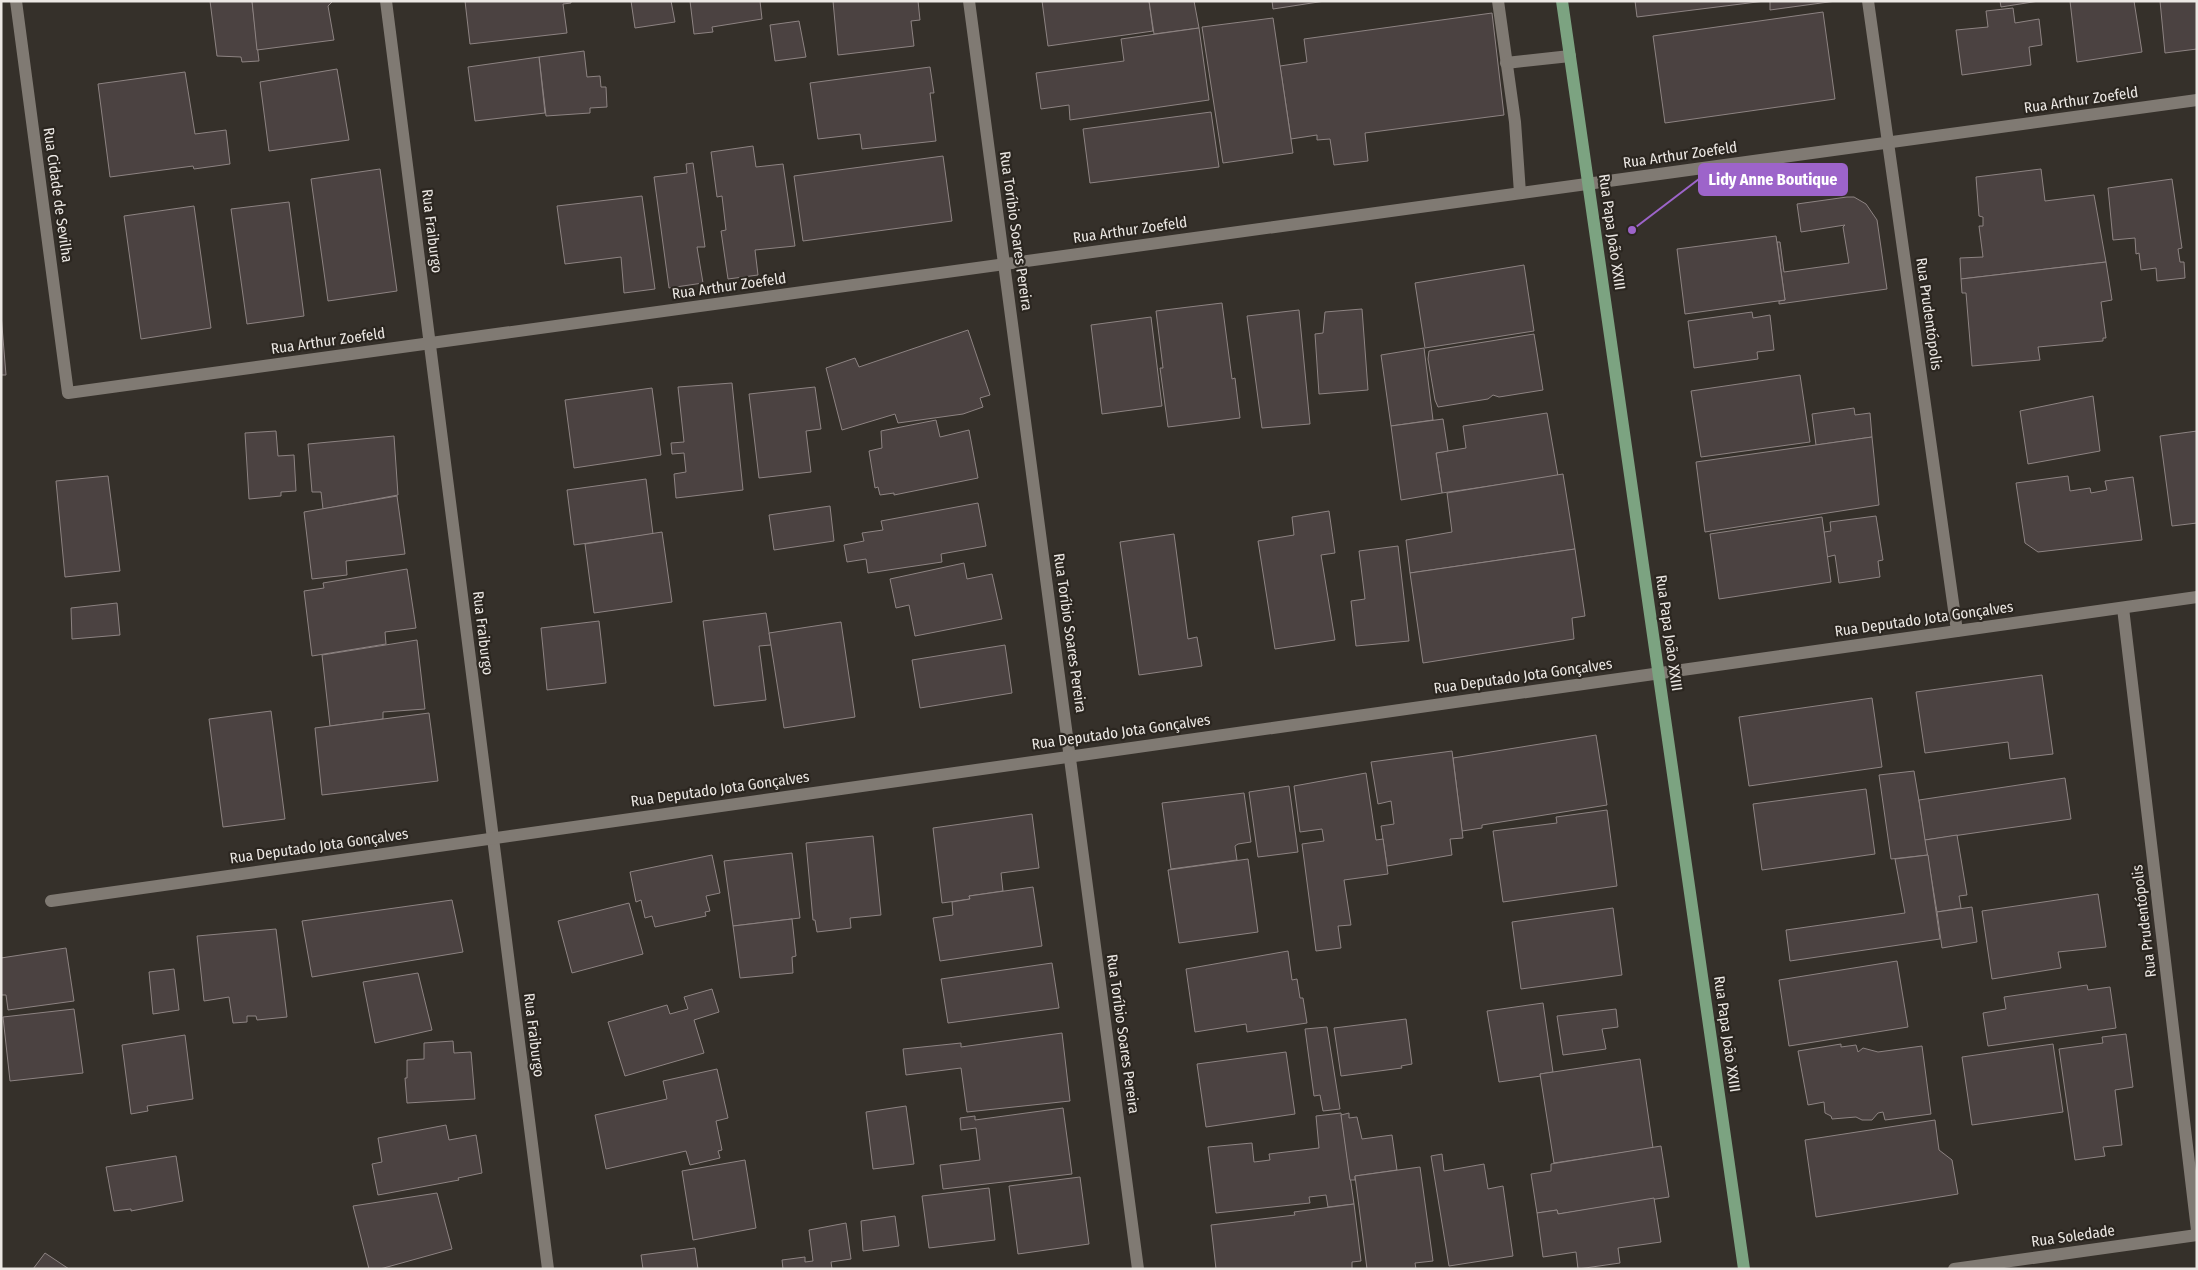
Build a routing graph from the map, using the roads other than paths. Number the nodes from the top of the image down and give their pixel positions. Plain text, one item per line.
1 (16, 1) edge
2 (386, 1) edge
3 (969, 1) edge
4 (1498, 1) edge
5 (1562, 1) edge
6 (1868, 1) edge
7 (1570, 56) junction
8 (1506, 63) junction
9 (2197, 100) edge
10 (1888, 142) junction
11 (1589, 184) junction
12 (1520, 194) junction
13 (1004, 264) junction
14 (430, 343) junction
15 (68, 393) joint
16 (2197, 597) edge
17 (2122, 608) junction
18 (1958, 631) junction
19 (1659, 673) junction
20 (1070, 756) junction
21 (493, 838) junction
22 (51, 901) dead end
23 (2197, 1230) edge
24 (2197, 1235) edge
25 (548, 1269) edge
26 (1138, 1269) edge
27 (1744, 1269) edge
28 (1954, 1269) edge

1 - 15 street, Rua Cidade de Sevilha
2 - 14 street, Rua Fraiburgo
3 - 13 street, Rua Toríbio Soares Pereira
4 - 8 street
5 - 7 main road, Rua Papa João XXIII
6 - 10 street, Rua Prudentópolis
7 - 8 street
7 - 11 main road, Rua Papa João XXIII
8 - 12 street
9 - 10 street, Rua Arthur Zoefeld
10 - 11 street, Rua Arthur Zoefeld
10 - 18 street, Rua Prudentópolis
11 - 12 street, Rua Arthur Zoefeld
11 - 19 main road, Rua Papa João XXIII
12 - 13 street, Rua Arthur Zoefeld
13 - 14 street, Rua Arthur Zoefeld
13 - 20 street, Rua Toríbio Soares Pereira
14 - 15 street, Rua Arthur Zoefeld
14 - 21 street, Rua Fraiburgo
16 - 17 street, Rua Deputado Jota Gonçalves
17 - 18 street, Rua Deputado Jota Gonçalves
17 - 23 street, Rua Prudentópolis
18 - 19 street, Rua Deputado Jota Gonçalves
19 - 20 street, Rua Deputado Jota Gonçalves
19 - 27 main road, Rua Papa João XXIII
20 - 21 street, Rua Deputado Jota Gonçalves
20 - 26 street, Rua Toríbio Soares Pereira
21 - 22 street, Rua Deputado Jota Gonçalves
21 - 25 street, Rua Fraiburgo
24 - 28 street, Rua Soledade

